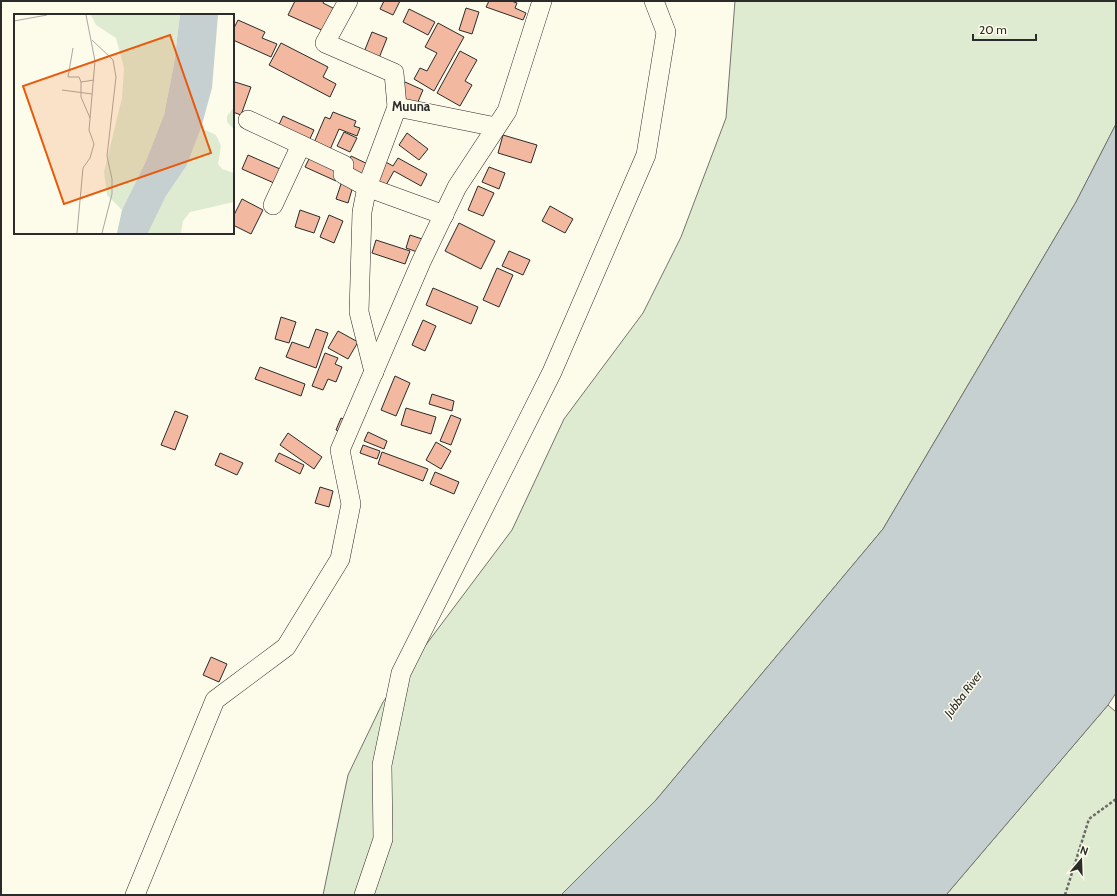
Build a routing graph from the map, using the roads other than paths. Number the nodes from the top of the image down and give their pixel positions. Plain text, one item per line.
1 (348, 1) edge
2 (542, 1) edge
3 (654, 1) edge
4 (397, 107) junction
5 (248, 120) dead end
6 (496, 127) junction
7 (301, 145) junction
8 (367, 187) junction
9 (273, 205) dead end
10 (444, 215) junction
11 (374, 372) junction
12 (135, 895) edge
13 (364, 895) edge

1 - 4 street
2 - 6 street
3 - 13 street
4 - 6 street
4 - 8 street
5 - 7 street
6 - 10 street
7 - 8 street
7 - 9 street
8 - 10 street
8 - 11 street
10 - 11 street
11 - 12 street

